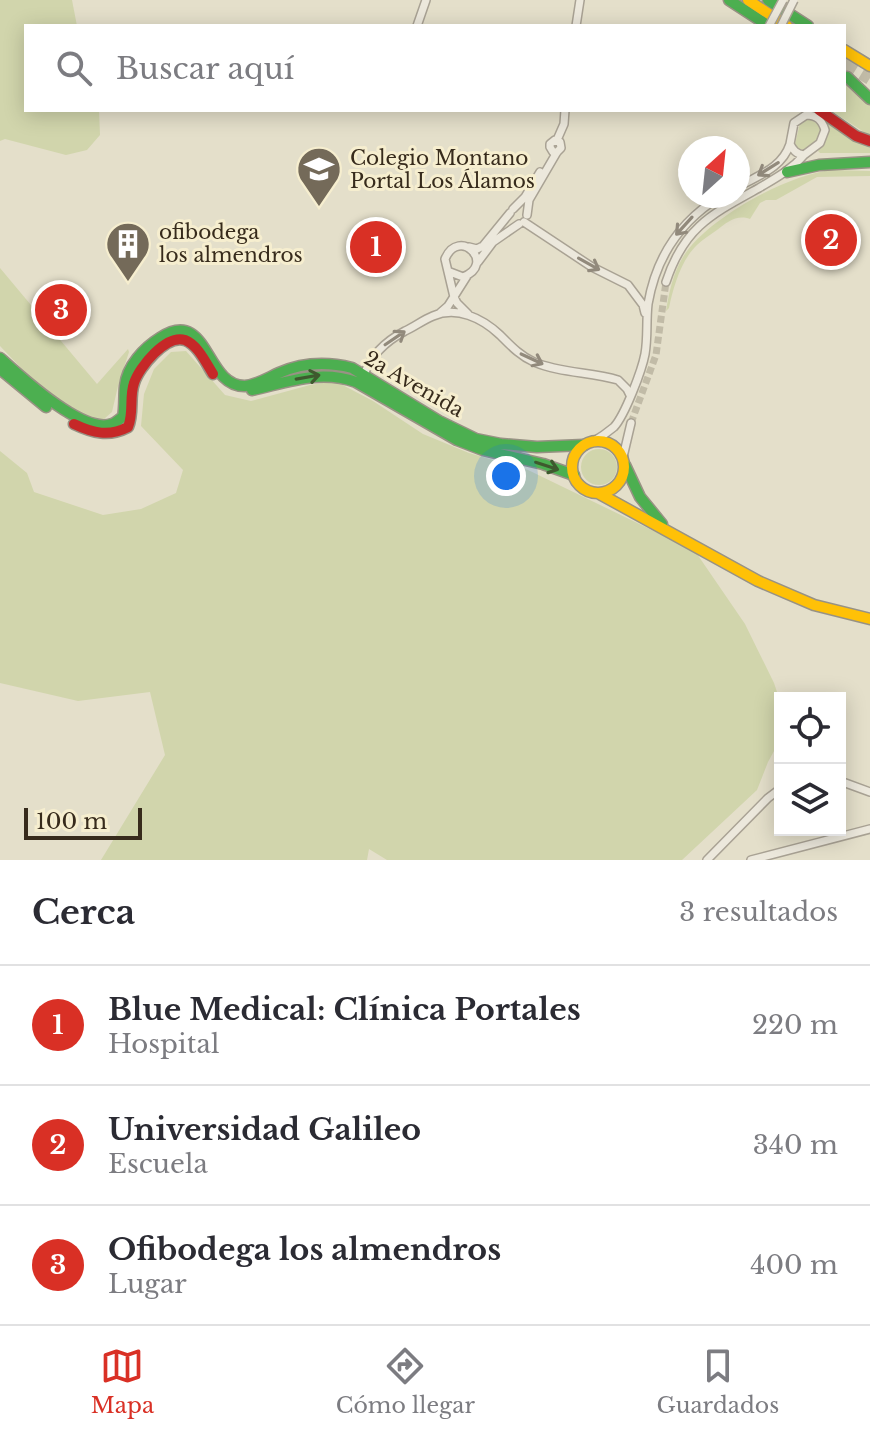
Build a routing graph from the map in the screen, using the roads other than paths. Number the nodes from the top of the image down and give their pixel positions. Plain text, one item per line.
1 (426, 0) edge
2 (580, 0) edge
3 (729, 0) edge
4 (748, 0) edge
5 (768, 0) edge
6 (783, 0) edge
7 (794, 0) edge
8 (418, 24) edge
9 (576, 24) edge
10 (766, 24) edge
11 (770, 24) edge
12 (782, 24) edge
13 (784, 24) edge
14 (805, 24) edge
15 (846, 51) edge
16 (870, 66) edge
17 (846, 76) edge
18 (870, 91) edge
19 (870, 99) edge
20 (565, 112) edge
21 (795, 112) edge
22 (816, 114) edge
23 (794, 123) junction
24 (870, 141) edge
25 (790, 144) junction
26 (554, 151) junction
27 (804, 155) junction
28 (870, 162) edge
29 (828, 163) junction
30 (787, 172) junction
31 (750, 180) edge
32 (704, 208) edge
33 (512, 211) junction
34 (523, 220) junction
35 (468, 247) junction
36 (476, 264) junction
37 (450, 272) junction
38 (467, 276) junction
39 (666, 282) tunnel mouth
40 (454, 297) junction
41 (439, 314) junction
42 (469, 315) junction
43 (647, 319) junction
44 (0, 358) edge
45 (0, 369) edge
46 (364, 375) junction
47 (630, 395) junction
48 (631, 423) tunnel mouth
49 (618, 436) junction
50 (589, 443) junction
51 (624, 461) junction
52 (574, 475) junction
53 (598, 493) junction
54 (671, 533) junction
55 (870, 619) edge
56 (846, 783) edge
57 (870, 792) edge
58 (774, 794) edge
59 (870, 829) edge
60 (707, 860) edge
61 (751, 860) edge

1 - 8 street
2 - 9 street
3 - 10 main road
4 - 13 main road
5 - 14 main road
6 - 11 street, bridge
7 - 12 street, bridge
15 - 16 main road
17 - 18 main road
17 - 19 main road
20 - 26 street
21 - 23 street
22 - 23 street
22 - 24 main road
22 - 27 street
23 - 25 street
25 - 27 street
25 -> 31 street
26 - 33 street
26 - 34 street
27 - 29 main road
27 - 30 street
28 - 29 main road
29 - 30 main road
30 - 39 street
32 -> 43 street
33 - 34 street
33 - 34 street
33 - 35 street
34 - 36 street
34 -> 43 street
35 - 36 street
35 - 37 street
36 - 38 street
37 - 38 street
37 - 40 street
38 - 40 street
40 - 41 street
40 - 42 street
41 - 42 street
46 -> 41 street
42 -> 47 street
43 - 47 street
44 - 46 main road, 2a Avenida
45 -> 52 main road, 2a Avenida
46 - 50 main road, 2a Avenida
47 - 49 street
48 - 49 street
49 - 50 street
49 - 51 street
50 - 51 main road
50 - 52 main road
51 - 53 main road
51 - 54 main road
52 - 53 main road
53 - 54 main road
54 - 55 main road
56 - 57 street
58 - 60 street
59 - 61 street

